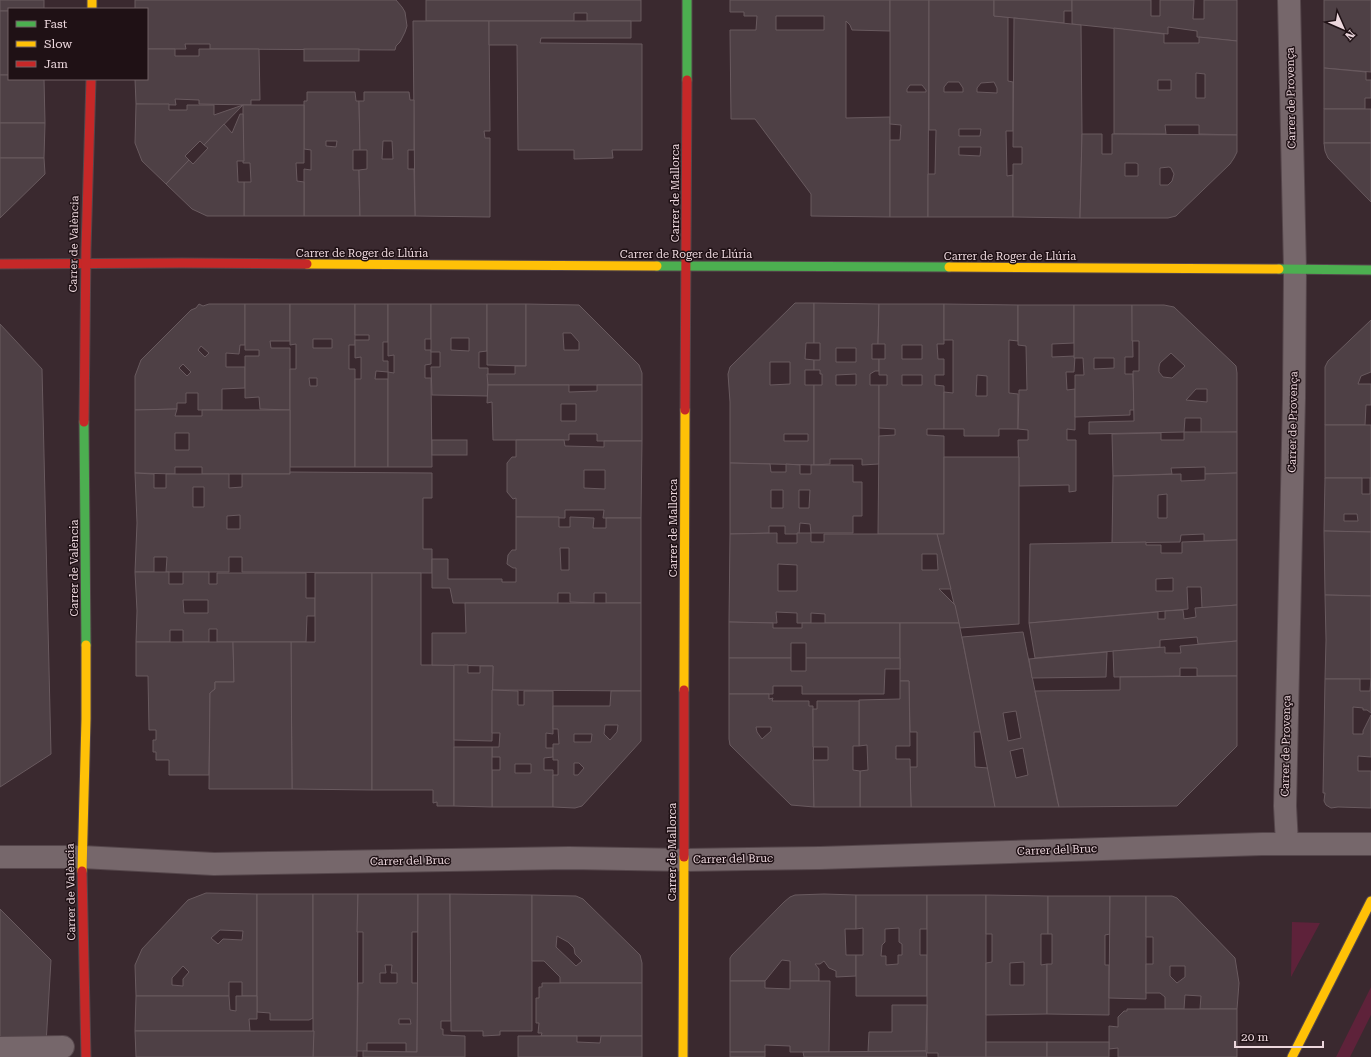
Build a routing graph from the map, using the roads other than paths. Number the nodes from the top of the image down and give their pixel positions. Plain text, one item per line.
1 (687, 0) edge
2 (1289, 0) edge
3 (91, 80) edge
4 (0, 264) edge
5 (86, 264) junction
6 (686, 266) junction
7 (1295, 270) junction
8 (1371, 270) edge
9 (1287, 844) junction
10 (1371, 844) edge
11 (0, 857) edge
12 (82, 857) junction
13 (685, 860) junction
14 (1371, 901) edge
15 (62, 1047) dead end
16 (0, 1048) edge
17 (86, 1057) edge
18 (683, 1057) edge
19 (1292, 1057) edge

1 - 6 main road, Carrer de Mallorca
2 - 7 street, Carrer de Provença
3 - 5 main road, Carrer de València
4 - 5 main road, Carrer de Roger de Llúria
5 - 6 main road, Carrer de Roger de Llúria
5 - 12 main road, Carrer de València
6 - 7 main road, Carrer de Roger de Llúria
6 - 13 main road, Carrer de Mallorca
7 - 8 main road, Carrer de Roger de Llúria
7 - 9 street, Carrer de Provença
9 - 10 street, Carrer del Bruc
9 - 13 street, Carrer del Bruc
11 - 12 street, Carrer del Bruc
12 - 13 street, Carrer del Bruc
12 - 17 main road, Carrer de València
13 - 18 main road, Carrer de Mallorca
14 - 19 main road
15 - 16 street

